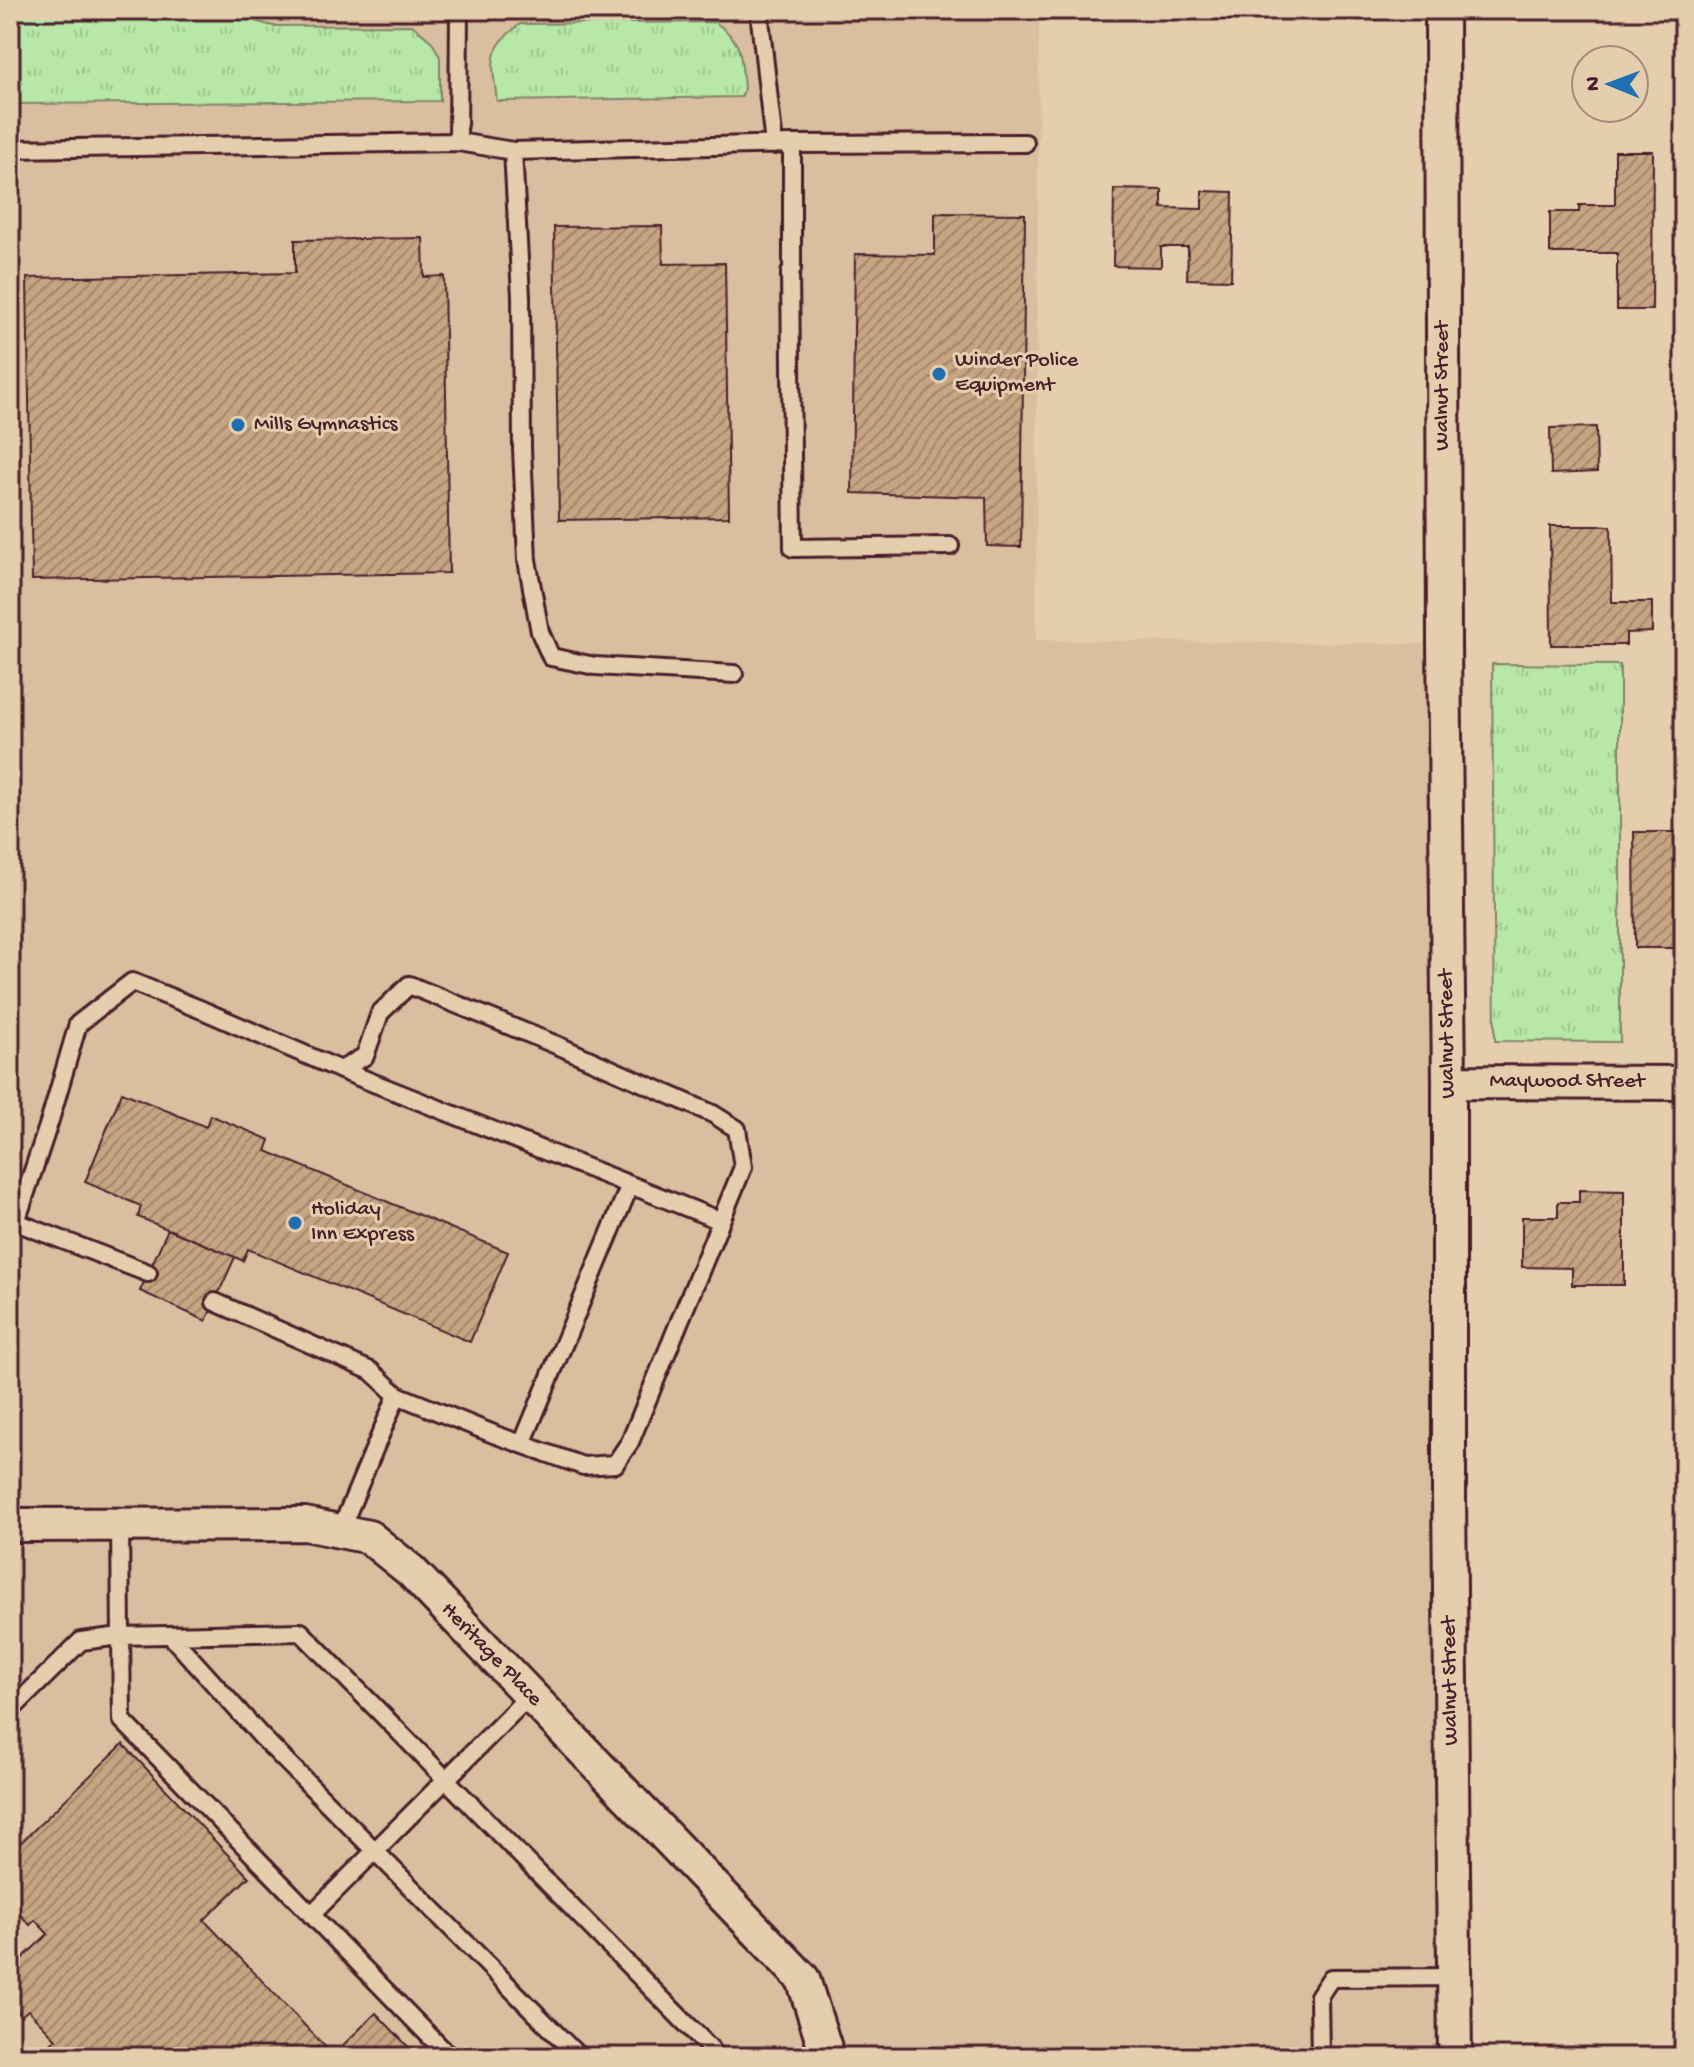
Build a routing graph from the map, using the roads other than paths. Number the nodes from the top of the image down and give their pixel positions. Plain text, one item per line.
1 (459, 10) edge
2 (759, 10) edge
3 (1442, 10) edge
4 (458, 142) junction
5 (1025, 143) dead end
6 (792, 144) junction
7 (774, 145) junction
8 (10, 149) edge
9 (513, 151) junction
10 (950, 546) dead end
11 (734, 674) dead end
12 (341, 1070) junction
13 (1449, 1082) junction
14 (1684, 1083) edge
15 (630, 1185) junction
16 (721, 1221) junction
17 (13, 1222) edge
18 (148, 1273) dead end
19 (215, 1302) dead end
20 (397, 1395) junction
21 (522, 1444) junction
22 (10, 1525) edge
23 (120, 1525) junction
24 (340, 1531) junction
25 (170, 1635) junction
26 (121, 1636) junction
27 (530, 1695) junction
28 (10, 1711) edge
29 (446, 1780) junction
30 (374, 1851) junction
31 (311, 1915) junction
32 (1455, 1977) junction
33 (450, 2057) edge
34 (579, 2057) edge
35 (711, 2057) edge
36 (825, 2057) edge
37 (1320, 2057) edge
38 (1455, 2057) edge

1 - 4 lane
2 - 7 lane
3 - 13 street, Walnut Street
4 - 8 lane
4 - 9 lane
5 - 6 lane
6 - 7 lane
6 - 10 lane
7 - 9 lane
9 - 11 lane
12 - 15 lane
12 - 16 lane
12 - 17 lane
13 - 14 street, Maywood Street
13 - 32 street, Walnut Street
15 - 16 lane
15 - 21 lane
16 - 21 lane
17 - 18 lane
19 - 20 lane
20 - 21 lane
20 - 24 lane
22 - 23 street, Heritage Place
23 - 24 street, Heritage Place
23 - 26 lane
24 - 27 street, Heritage Place
25 - 26 lane
25 - 29 lane
25 - 30 lane
26 - 28 lane
26 - 31 lane
27 - 29 lane
27 - 36 street, Heritage Place
29 - 30 lane
29 - 35 lane
30 - 31 lane
30 - 34 lane
31 - 33 lane
32 - 37 lane
32 - 38 street, Walnut Street

